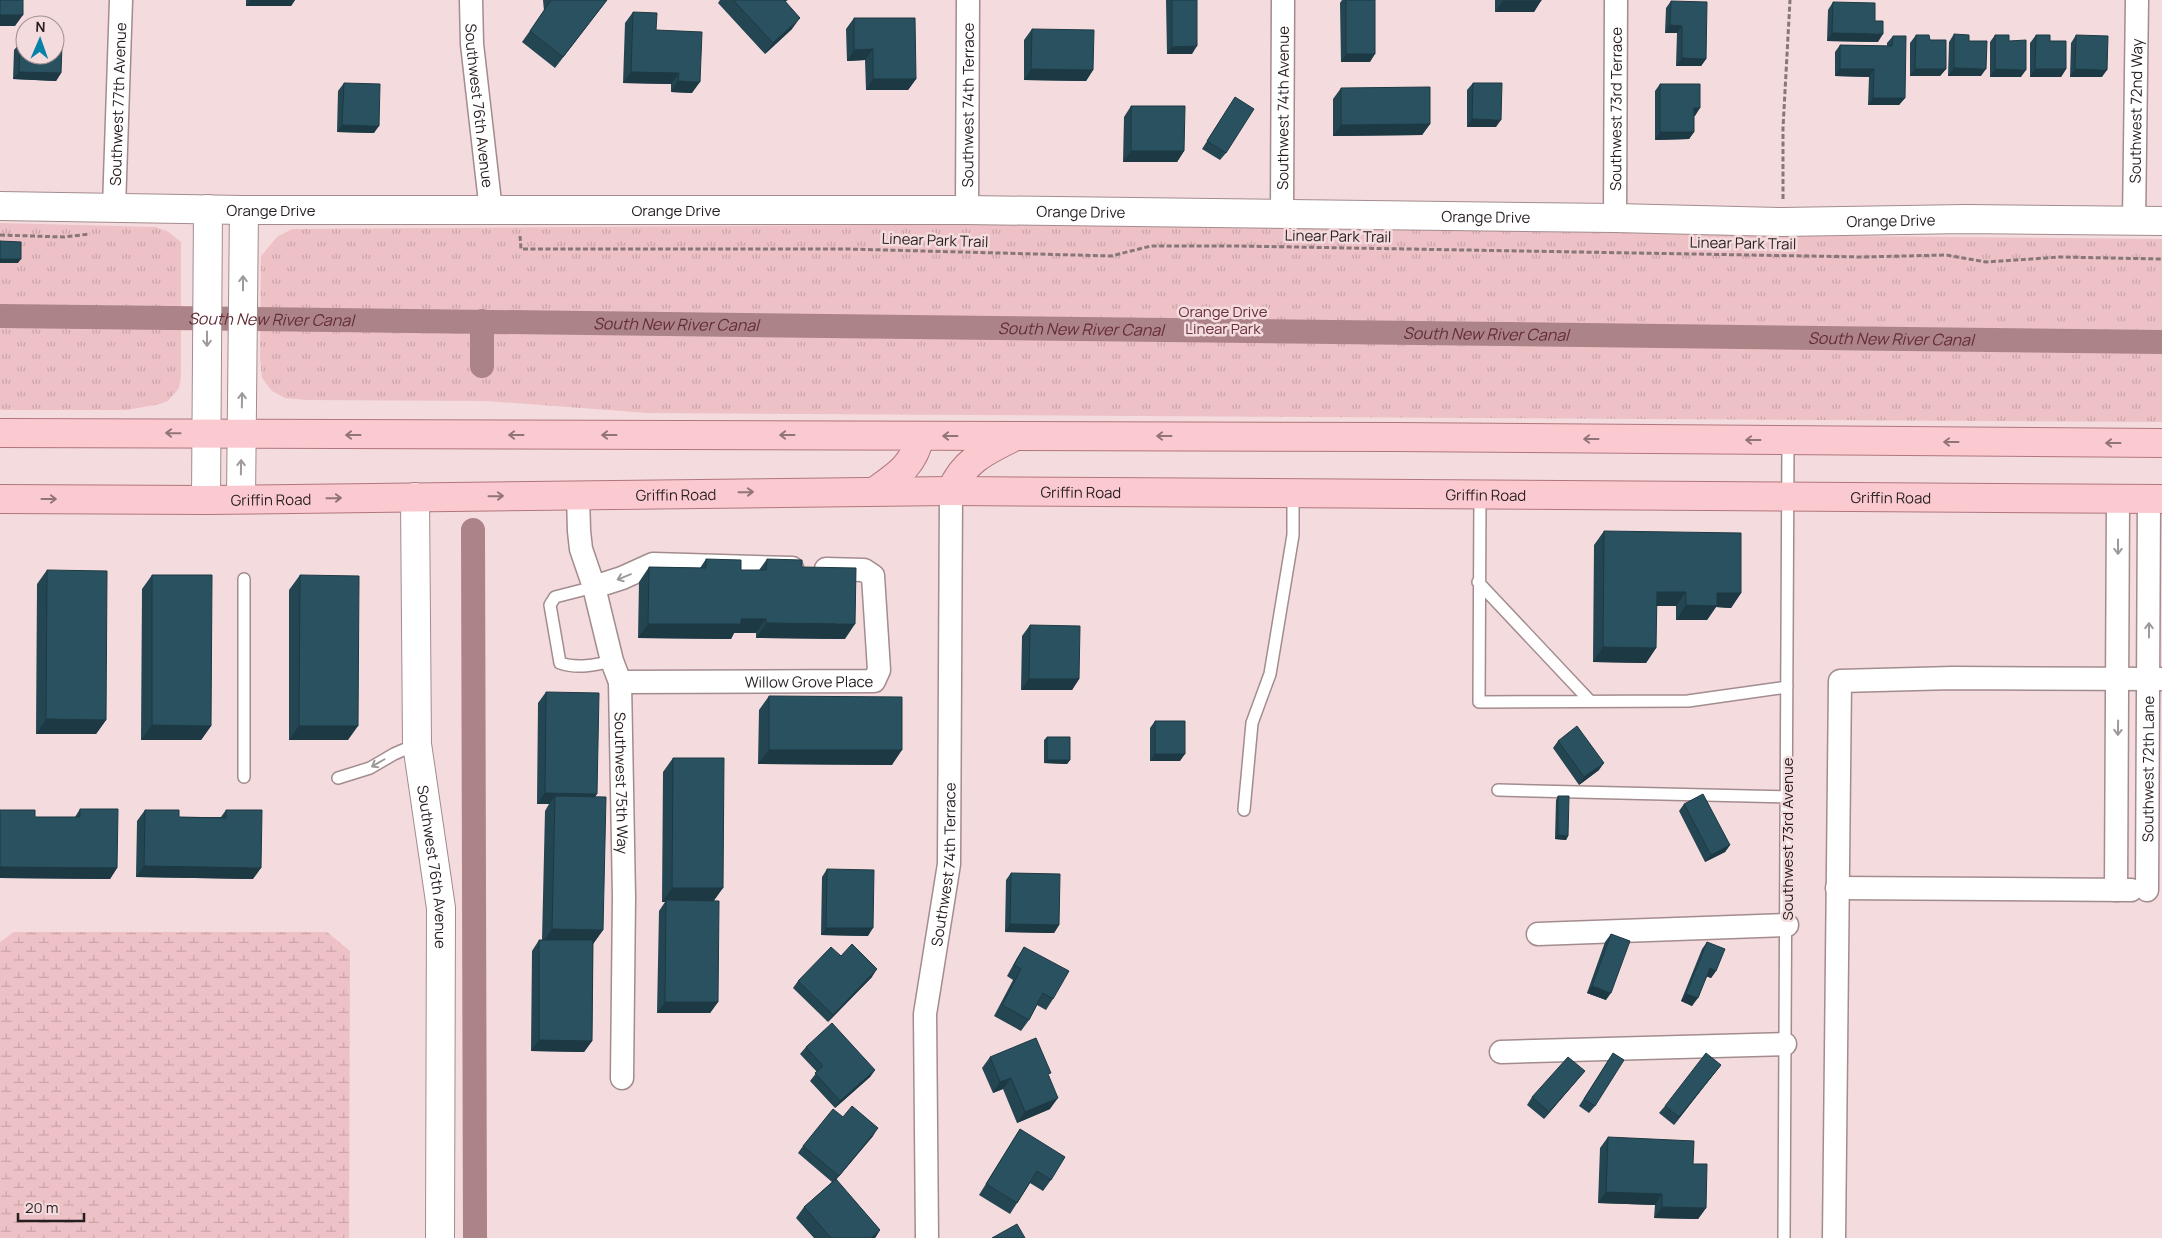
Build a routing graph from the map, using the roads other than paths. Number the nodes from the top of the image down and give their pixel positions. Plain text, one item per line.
1 (121, 0) edge
2 (471, 0) edge
3 (968, 0) edge
4 (1283, 0) edge
5 (1616, 0) edge
6 (2137, 0) edge
7 (0, 206) edge
8 (114, 208) junction
9 (208, 209) junction
10 (244, 210) junction
11 (967, 210) junction
12 (491, 211) junction
13 (1282, 214) junction
14 (1615, 218) junction
15 (2134, 221) junction
16 (2162, 221) edge
17 (0, 433) edge
18 (207, 434) junction
19 (242, 434) junction
20 (920, 436) junction
21 (1016, 436) junction
22 (1788, 441) junction
23 (2162, 443) edge
24 (875, 491) junction
25 (951, 491) junction
26 (1293, 492) junction
27 (1480, 493) junction
28 (578, 494) junction
29 (1788, 495) junction
30 (415, 497) junction
31 (0, 499) edge
32 (241, 499) junction
33 (2118, 499) junction
34 (2155, 499) edge
35 (206, 500) junction
36 (244, 579) dead end
37 (1478, 582) junction
38 (594, 587) junction
39 (612, 661) junction
40 (2156, 679) edge
41 (2118, 680) junction
42 (620, 682) junction
43 (1787, 687) junction
44 (1590, 702) junction
45 (418, 744) junction
46 (244, 776) dead end
47 (338, 778) dead end
48 (1498, 790) dead end
49 (1787, 797) junction
50 (1244, 810) dead end
51 (1837, 888) junction
52 (2116, 890) junction
53 (2154, 890) edge
54 (1786, 925) junction
55 (1538, 934) dead end
56 (1785, 1044) junction
57 (1501, 1052) dead end
58 (622, 1078) dead end
59 (440, 1238) edge
60 (927, 1238) edge
61 (1784, 1238) edge
62 (1834, 1238) edge

1 - 8 street, Southwest 77th Avenue
2 - 12 street, Southwest 76th Avenue
3 - 11 street, Southwest 74th Terrace
4 - 13 street, Southwest 74th Avenue
5 - 14 street, Southwest 73rd Terrace
6 - 15 street, Southwest 72nd Way
7 - 8 street, Orange Drive
8 - 9 street, Orange Drive
9 - 10 street, Orange Drive
9 -> 18 street
10 - 12 street, Orange Drive
19 -> 10 street
11 - 12 street, Orange Drive
11 - 13 street, Orange Drive
13 - 14 street, Orange Drive
14 - 15 street, Orange Drive
15 - 16 street, Orange Drive
18 -> 17 main road
18 - 19 main road
18 - 35 street
20 -> 19 main road
32 -> 19 street
21 -> 20 main road
20 - 24 main road
22 -> 21 main road
21 - 25 main road
23 -> 22 main road
22 - 29 lane, Southwest 73rd Avenue
24 - 25 main road, Griffin Road
28 -> 24 main road, Griffin Road
25 - 26 main road, Griffin Road
25 - 60 street, Southwest 74th Terrace
26 - 27 main road, Griffin Road
26 - 50 lane
27 - 29 main road, Griffin Road
27 - 37 lane
30 -> 28 main road, Griffin Road
28 - 38 street, Southwest 75th Way
29 - 33 main road, Griffin Road
29 - 43 lane, Southwest 73rd Avenue
32 -> 30 main road, Griffin Road
30 - 45 street, Southwest 76th Avenue
31 -> 35 main road, Griffin Road
32 - 35 main road, Griffin Road
33 - 34 main road, Griffin Road
33 -> 41 street, Southwest 72th Lane
40 -> 34 street, Southwest 72th Lane
36 - 46 lane
37 - 44 lane
37 - 44 lane
38 - 39 street, Southwest 75th Way
38 - 39 lane
42 -> 38 street, Willow Grove Place
39 - 42 street, Southwest 75th Way
40 - 41 street
40 - 53 street, Southwest 72th Lane
41 - 51 street
41 -> 52 street, Southwest 72th Lane
42 - 58 street, Southwest 75th Way
43 - 44 lane
43 - 49 lane, Southwest 73rd Avenue
45 -> 47 lane
45 - 59 street, Southwest 76th Avenue
48 - 49 lane
49 - 54 lane, Southwest 73rd Avenue
51 - 52 street
51 - 62 street
52 - 53 street
54 - 55 street
54 - 56 lane, Southwest 73rd Avenue
56 - 57 street
56 - 61 lane, Southwest 73rd Avenue

